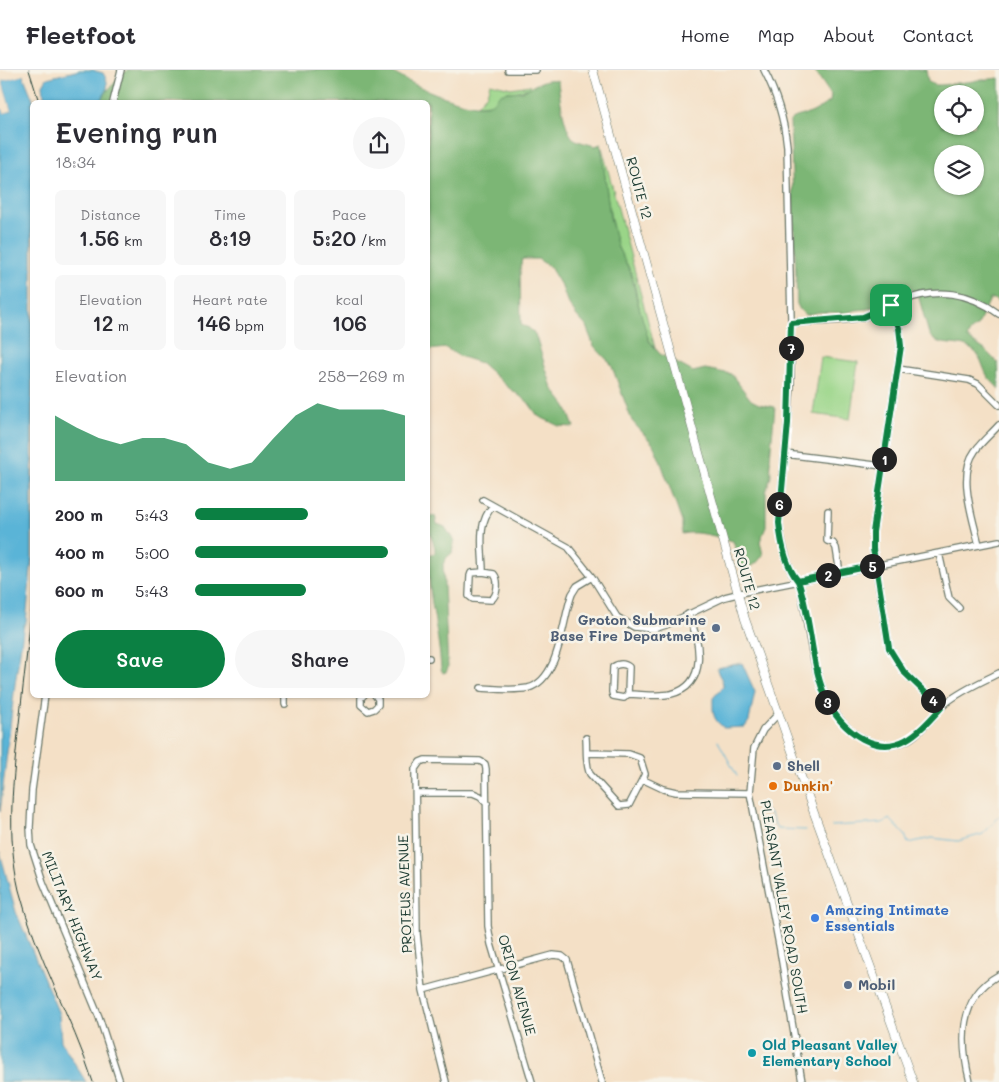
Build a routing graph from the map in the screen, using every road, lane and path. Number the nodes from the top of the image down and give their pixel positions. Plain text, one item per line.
1 (122, 70) edge
2 (508, 70) edge
3 (536, 70) edge
4 (593, 70) edge
5 (764, 70) edge
6 (114, 100) edge
7 (891, 305) junction
8 (999, 314) edge
9 (791, 323) junction
10 (898, 369) junction
11 (999, 405) edge
12 (999, 425) edge
13 (785, 454) junction
14 (883, 466) junction
15 (483, 500) dead end
16 (493, 506) junction
17 (828, 510) dead end
18 (999, 541) edge
19 (979, 545) junction
20 (939, 553) junction
21 (876, 565) junction
22 (483, 572) junction
23 (840, 573) junction
24 (592, 577) junction
25 (798, 581) junction
26 (738, 594) junction
27 (959, 608) dead end
28 (688, 614) junction
29 (999, 672) edge
30 (481, 688) dead end
31 (628, 694) junction
32 (45, 698) edge
33 (285, 698) edge
34 (361, 698) edge
35 (378, 698) edge
36 (285, 704) dead end
37 (941, 708) junction
38 (778, 714) junction
39 (586, 738) dead end
40 (587, 753) junction
41 (644, 780) junction
42 (416, 793) junction
43 (750, 793) junction
44 (487, 802) junction
45 (499, 971) junction
46 (999, 975) edge
47 (424, 990) junction
48 (120, 1082) edge
49 (446, 1082) edge
50 (532, 1082) edge
51 (602, 1082) edge
52 (802, 1082) edge
53 (913, 1082) edge
54 (970, 1082) edge

1 - 6 street
2 - 3 street
4 - 26 highway, ROUTE 12
5 - 9 street
7 - 8 street
7 - 9 street
7 - 10 street
9 - 13 street
10 - 11 street
10 - 14 street
12 - 19 street
13 - 14 street
13 - 25 street
14 - 21 street
15 - 16 street
16 - 22 street
16 - 24 street
17 - 23 street
18 - 19 street
19 - 20 street
20 - 21 street
20 - 27 street
21 - 23 street
21 - 37 street
22 - 22 street
23 - 25 street
24 - 28 street
24 - 30 street
25 - 26 street
25 - 37 street
26 - 28 street
26 - 38 highway, ROUTE 12
28 - 31 street
29 - 37 street
31 - 31 street
32 - 48 street, MILITARY HIGHWAY
33 - 36 street
34 - 35 street
38 - 43 street, PLEASANT VALLEY ROAD SOUTH
38 - 53 highway, ROUTE 12
39 - 40 street
40 - 41 street
40 - 41 street
41 - 43 street
42 - 44 street
42 - 44 street, PROTEUS AVENUE
42 - 47 street, PROTEUS AVENUE
43 - 52 street, PLEASANT VALLEY ROAD SOUTH
44 - 45 street, ORION AVENUE
45 - 47 street
45 - 50 street, ORION AVENUE
45 - 51 street
46 - 54 street
47 - 49 street, PROTEUS AVENUE

